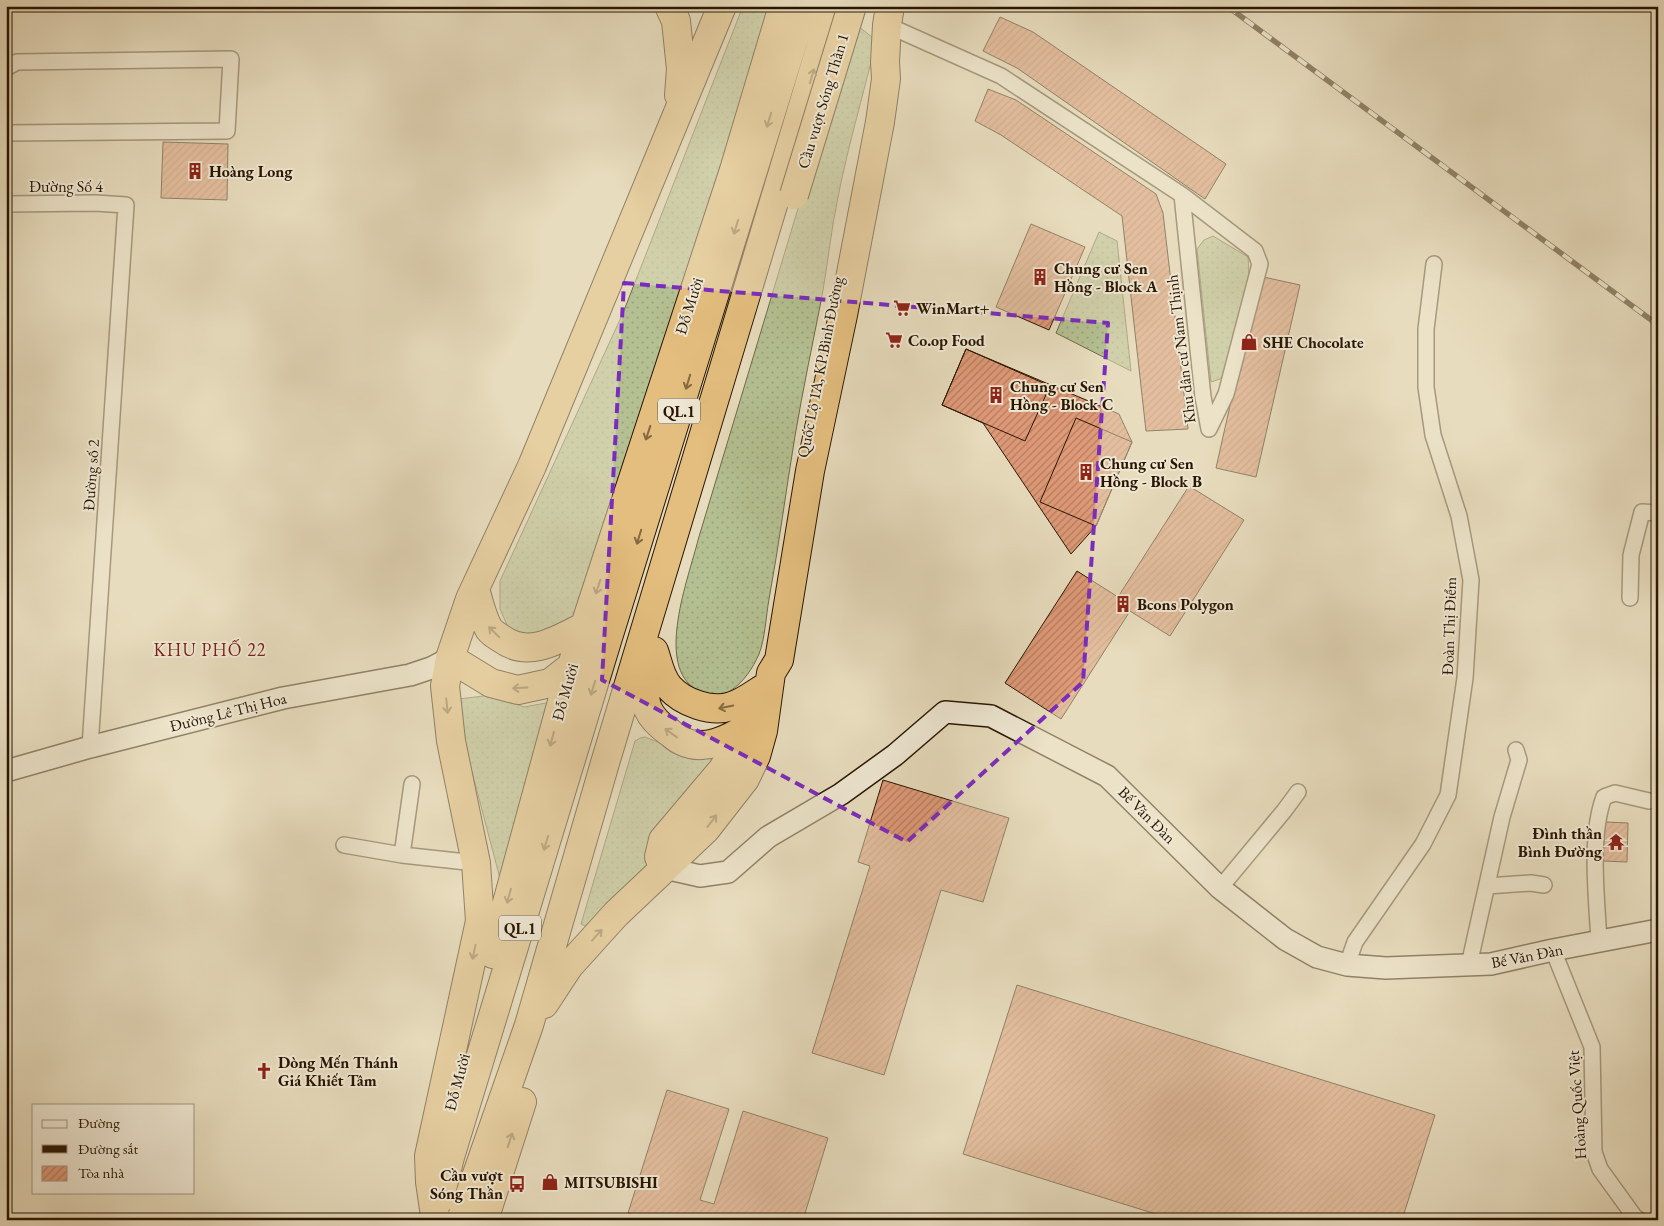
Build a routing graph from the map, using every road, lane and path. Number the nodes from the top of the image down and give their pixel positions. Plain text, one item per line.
1 (669, 6) edge
2 (722, 6) edge
3 (783, 6) edge
4 (804, 6) edge
5 (833, 6) edge
6 (851, 6) edge
7 (888, 16) edge
8 (6, 68) edge
9 (678, 114) junction
10 (6, 133) edge
11 (742, 175) junction
12 (786, 192) junction
13 (1182, 195) junction
14 (6, 204) edge
15 (126, 205) joint
16 (1434, 264) dead end
17 (1658, 513) edge
18 (475, 589) junction
19 (1630, 598) dead end
20 (596, 633) junction
21 (650, 639) junction
22 (450, 658) junction
23 (572, 665) junction
24 (770, 679) junction
25 (645, 680) junction
26 (748, 726) junction
27 (90, 747) junction
28 (1516, 750) dead end
29 (6, 771) edge
30 (412, 784) dead end
31 (1298, 792) dead end
32 (1649, 801) dead end
33 (344, 845) dead end
34 (402, 855) junction
35 (476, 863) junction
36 (665, 868) junction
37 (1544, 885) dead end
38 (1486, 886) junction
39 (1220, 888) junction
40 (1658, 930) edge
41 (1599, 942) junction
42 (1554, 950) junction
43 (1347, 965) junction
44 (1469, 965) junction
45 (556, 987) junction
46 (529, 1026) junction
47 (430, 1182) junction
48 (428, 1219) edge
49 (461, 1220) edge
50 (484, 1220) edge
51 (1638, 1220) edge

1 - 9 highway
2 - 9 highway
3 - 11 highway, QL.1
4 -> 11 highway, QL.1
12 -> 5 highway, Cầu vượt Sóng Thần 1 / QL.1
6 - 7 highway
6 - 12 highway, Cầu vượt Sóng Thần 1 / QL.1, bridge
7 - 13 street, Khu dân cư Nam Thịnh
7 - 24 highway
8 - 10 street
9 - 18 highway
11 -> 20 highway, Đỗ Mười / QL.1
12 - 21 highway, QL.1
13 - 13 street, Khu dân cư Nam Thịnh
14 - 15 street, Đường Số 4
15 - 27 street, Đường số 2
16 - 43 street, Đoàn Thị Điểm
17 - 19 street
20 -> 18 highway
18 - 22 highway
20 - 23 highway
20 -> 48 highway, Đỗ Mười / QL.1
24 -> 21 highway
21 - 25 highway, QL.1
21 - 46 highway, QL.1
23 -> 22 highway
22 - 27 street, Đường Lê Thị Hoa
22 -> 35 highway
23 -> 47 highway, Đỗ Mười / QL.1
24 - 26 highway
36 -> 24 highway
26 -> 25 highway
25 - 45 highway, QL.1
26 - 36 highway
27 - 29 street, Đường Lê Thị Hoa
28 - 38 street
30 - 34 street
31 - 39 street
32 - 41 street
33 - 34 street
34 - 35 street
35 -> 47 highway
36 - 39 street, Bế Văn Đàn
45 -> 36 highway
37 - 38 street
38 - 44 street
39 - 43 street, Bế Văn Đàn
40 - 41 street, Bế Văn Đàn
41 - 42 street, Bế Văn Đàn
42 - 44 street, Bế Văn Đàn
42 - 51 street, Hoàng Quốc Việt
43 - 44 street, Bế Văn Đàn
45 - 46 highway
50 -> 45 highway, QL.1
46 - 49 highway, QL.1
47 - 48 highway, Đỗ Mười / QL.1

